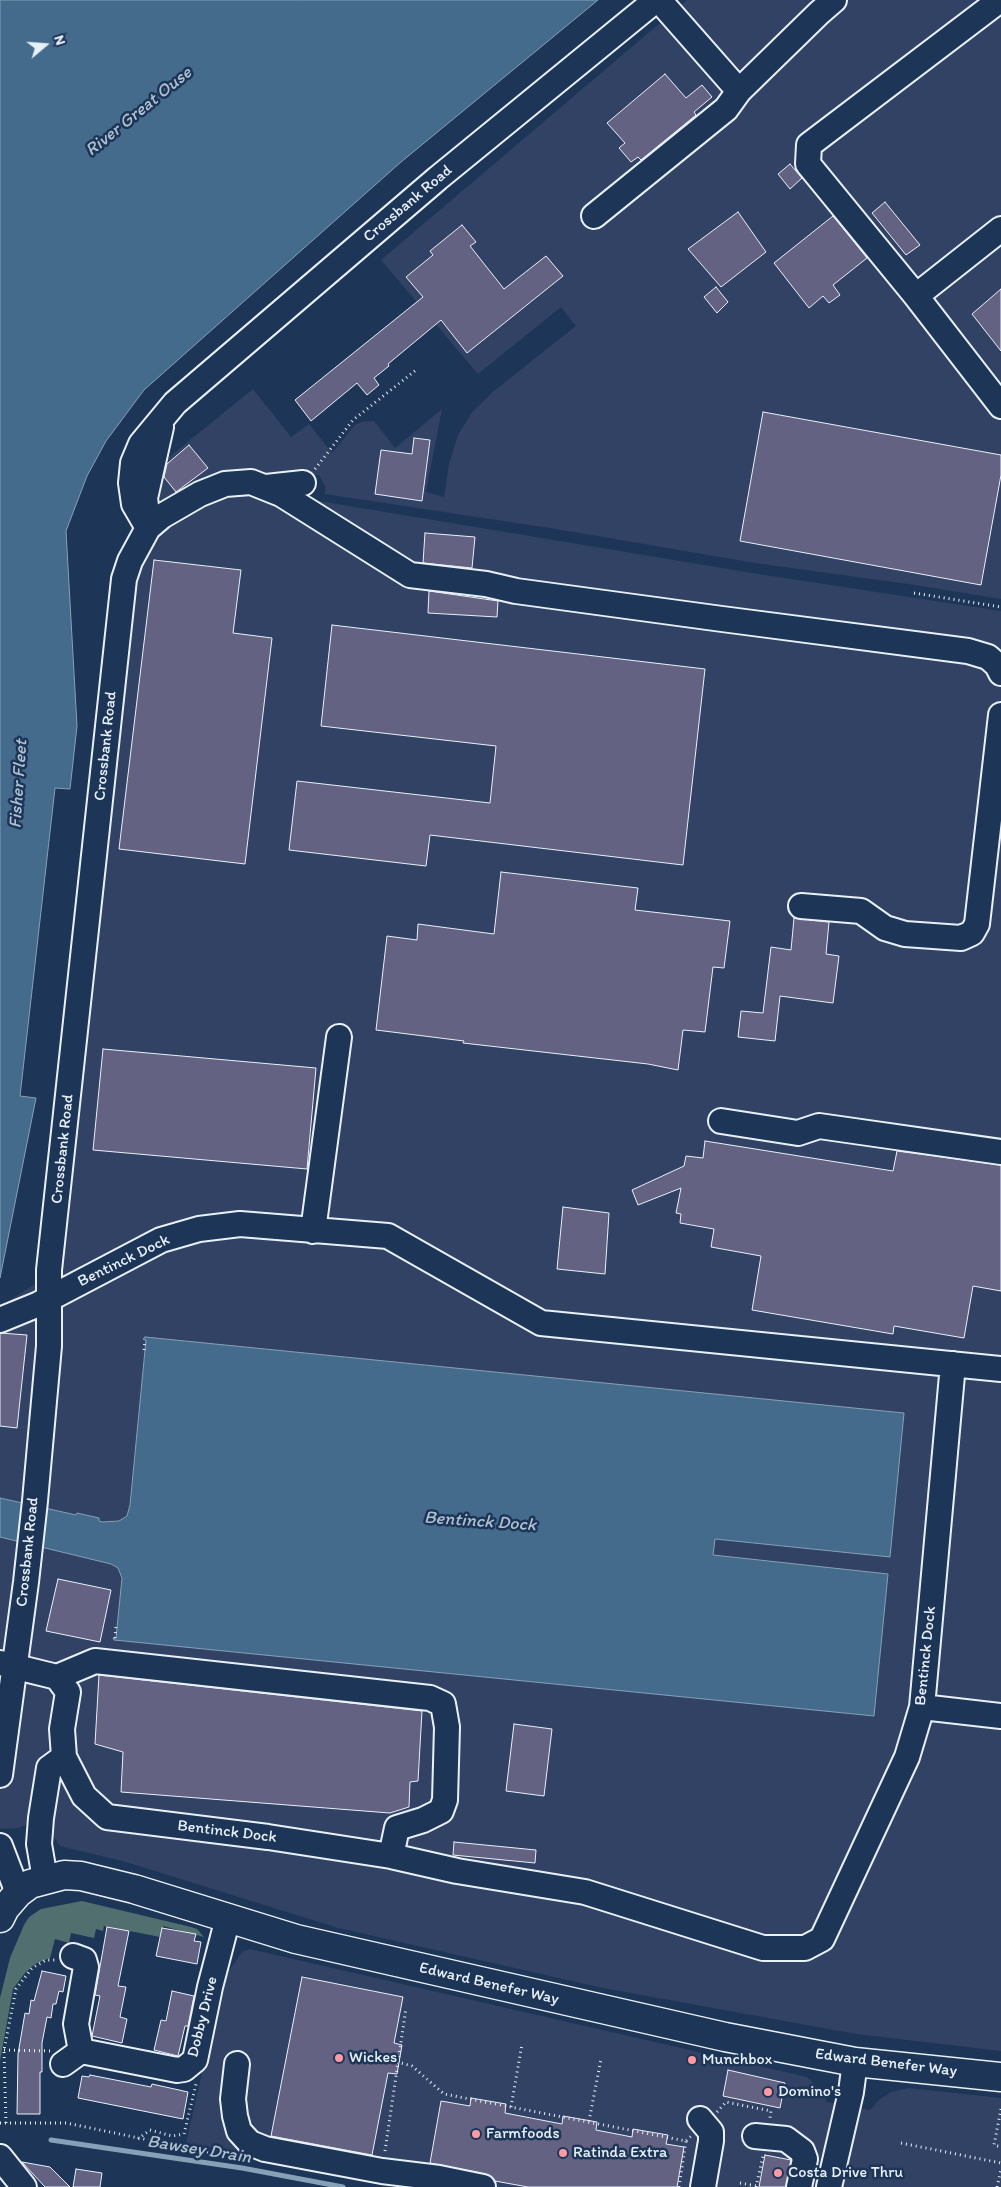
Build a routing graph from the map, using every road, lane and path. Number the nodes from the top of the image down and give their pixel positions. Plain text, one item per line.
1 (658, 0) edge
2 (834, 0) edge
3 (1000, 0) edge
4 (739, 91) junction
5 (594, 216) dead end
6 (1001, 229) edge
7 (916, 296) junction
8 (416, 370) dead end
9 (1001, 406) edge
10 (303, 483) joint
11 (266, 487) junction
12 (148, 528) junction
13 (914, 593) dead end
14 (1001, 606) edge
15 (1001, 674) edge
16 (1001, 715) edge
17 (801, 906) dead end
18 (339, 1037) dead end
19 (721, 1121) dead end
20 (1001, 1152) edge
21 (313, 1231) junction
22 (49, 1299) junction
23 (0, 1320) edge
24 (145, 1340) dead end
25 (144, 1350) dead end
26 (953, 1364) junction
27 (1001, 1370) edge
28 (116, 1626) dead end
29 (115, 1638) dead end
30 (7, 1664) edge
31 (57, 1677) junction
32 (922, 1707) junction
33 (1001, 1716) edge
34 (64, 1757) junction
35 (0, 1775) edge
36 (2, 1855) edge
37 (391, 1856) junction
38 (45, 1879) junction
39 (18, 1893) junction
40 (0, 1918) edge
41 (228, 1918) junction
42 (73, 1956) joint
43 (406, 2008) dead end
44 (522, 2044) dead end
45 (4, 2050) junction
46 (72, 2057) junction
47 (601, 2059) dead end
48 (397, 2062) junction
49 (855, 2062) junction
50 (238, 2064) dead end
51 (189, 2066) junction
52 (1001, 2076) edge
53 (511, 2107) junction
54 (1001, 2109) edge
55 (589, 2121) junction
56 (702, 2121) junction
57 (0, 2123) edge
58 (6, 2124) junction
59 (761, 2136) junction
60 (138, 2139) junction
61 (686, 2141) junction
62 (901, 2144) dead end
63 (1001, 2147) edge
64 (385, 2154) dead end
65 (0, 2157) edge
66 (244, 2159) dead end
67 (1001, 2163) edge
68 (0, 2170) edge
69 (1001, 2170) edge
70 (740, 2183) dead end
71 (22, 2187) edge
72 (483, 2187) edge
73 (679, 2187) edge
74 (703, 2187) edge
75 (757, 2187) edge
76 (799, 2187) edge
77 (829, 2187) edge
78 (997, 2187) edge

1 - 4 street
1 - 12 street, Crossbank Road
2 - 4 street
3 - 7 street
4 - 5 street
6 - 7 street
7 - 9 street
8 - 10 path
10 - 11 street
11 - 12 street, Crossbank Road
11 - 15 street
12 - 22 street, Crossbank Road
13 - 14 path
16 - 17 street
18 - 21 street
19 - 20 street
21 - 22 street, Bentinck Dock
21 - 26 street, Bentinck Dock
22 - 23 street, Bentinck Dock
22 - 30 street, Crossbank Road
24 - 25 path
26 - 27 street
26 - 32 street, Bentinck Dock
28 - 29 path
30 - 31 street
30 - 35 street, Crossbank Road
31 - 34 street, Bentinck Dock
31 - 37 street
32 - 33 street
32 - 37 street, Bentinck Dock
34 - 37 street, Bentinck Dock
34 - 38 street
36 - 39 street
38 - 39 main road, Edward Benefer Way
38 - 41 main road, Edward Benefer Way
39 - 40 main road, Edward Benefer Way
41 - 49 main road, Edward Benefer Way
41 - 51 street, Dobby Drive
42 - 45 path
42 - 46 street
43 - 48 path
44 - 53 path
45 - 46 path
45 - 58 path
46 - 51 street, Dobby Drive
47 - 55 path
48 - 53 path
48 - 64 path
49 - 52 main road, Edward Benefer Way
49 - 77 street
50 - 72 street
51 - 60 path
53 - 55 path
54 - 63 path
55 - 61 path
56 - 59 path
56 - 61 path
56 - 74 street
57 - 58 path
58 - 60 path
59 - 75 path
59 - 76 street
60 - 66 path
61 - 73 path
62 - 67 path
65 - 71 street
68 - 71 street
69 - 78 path
70 - 75 path

